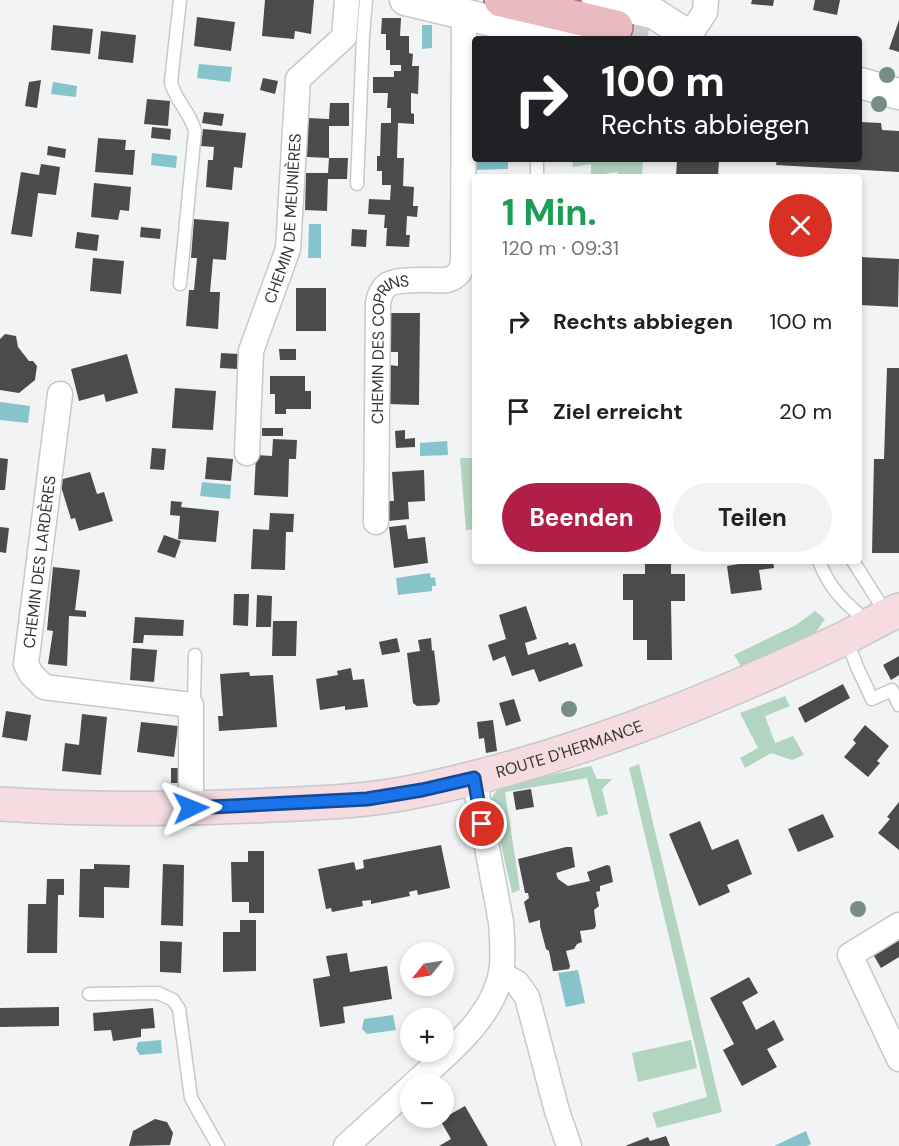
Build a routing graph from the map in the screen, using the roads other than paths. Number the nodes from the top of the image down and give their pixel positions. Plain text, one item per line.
1 (180, 0) edge
2 (347, 0) edge
3 (366, 0) edge
4 (405, 0) edge
5 (501, 0) edge
6 (597, 0) edge
7 (706, 0) edge
8 (464, 14) junction
9 (616, 27) tunnel mouth
10 (684, 35) edge
11 (546, 36) edge
12 (862, 84) edge
13 (899, 94) edge
14 (357, 184) dead end
15 (180, 284) dead end
16 (60, 394) dead end
17 (247, 453) dead end
18 (376, 522) dead end
19 (820, 564) edge
20 (854, 564) edge
21 (876, 621) edge
22 (195, 655) dead end
23 (191, 705) junction
24 (899, 705) edge
25 (474, 778) junction
26 (0, 804) edge
27 (191, 808) junction
28 (899, 925) edge
29 (501, 974) junction
30 (88, 994) dead end
31 (899, 1059) edge
32 (425, 1074) edge
33 (400, 1097) edge
34 (218, 1146) edge
35 (346, 1146) edge
36 (569, 1146) edge

1 - 15 lane
2 - 17 street, CHEMIN DE MEUNIÈRES
3 - 14 lane
4 - 8 street
5 - 9 main road
6 - 10 street
7 - 10 street
8 - 11 street
8 - 18 street, CHEMIN DES COPRINS
12 - 13 street
16 - 23 street, CHEMIN DES LARDÈRES
19 - 21 lane
20 - 21 lane
21 - 24 lane
21 - 25 main road, ROUTE D'HERMANCE
22 - 23 lane
23 - 27 street
25 - 27 main road, ROUTE D'HERMANCE
25 - 29 street
26 - 27 main road, ROUTE D'HERMANCE
28 - 31 street
29 - 32 street
29 - 36 street
30 - 34 lane
33 - 35 street

